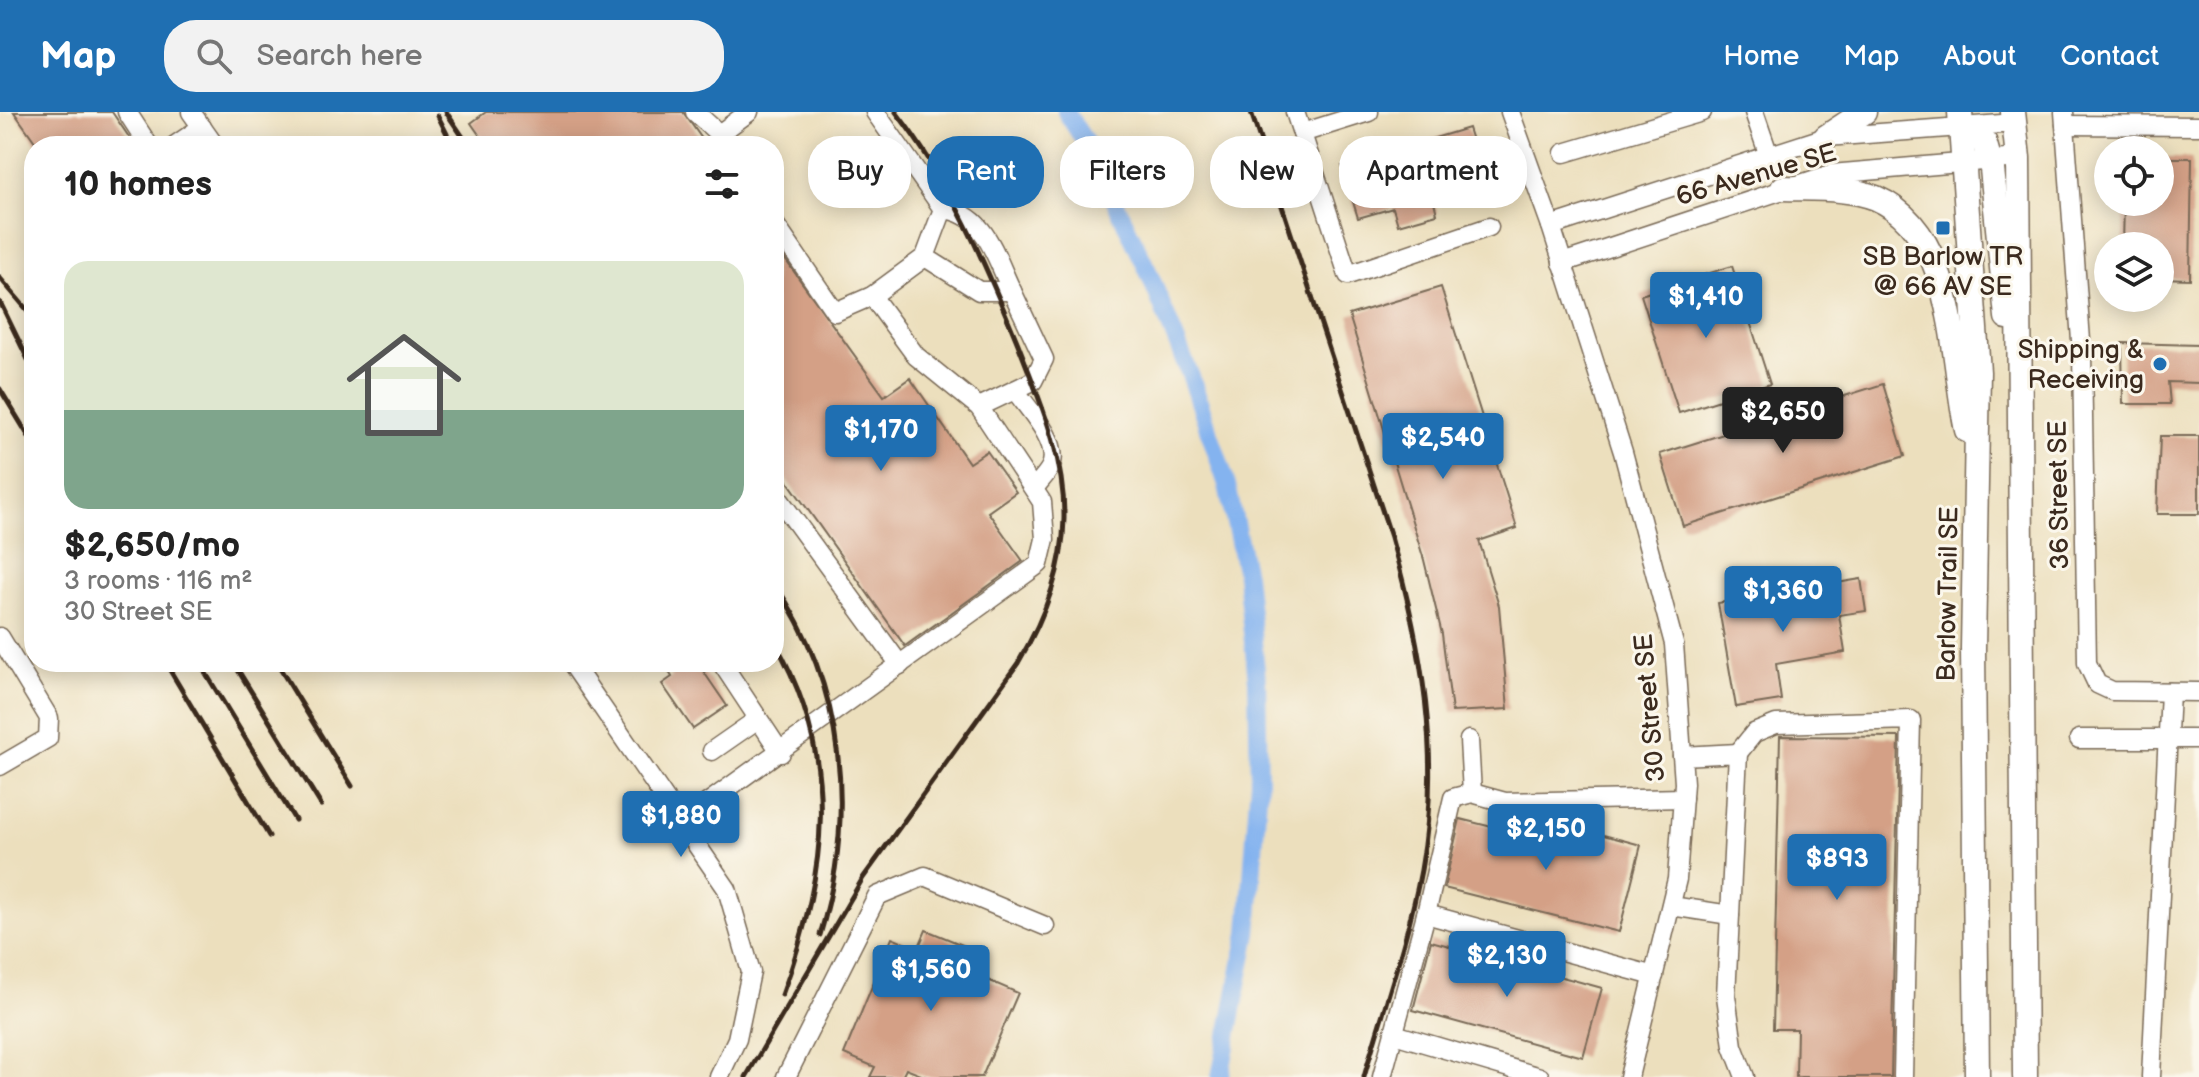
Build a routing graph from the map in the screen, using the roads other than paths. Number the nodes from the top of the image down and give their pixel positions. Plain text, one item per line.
1 (127, 112) edge
2 (695, 112) edge
3 (749, 112) edge
4 (875, 112) edge
5 (1295, 112) edge
6 (1369, 112) edge
7 (1510, 112) edge
8 (1702, 112) edge
9 (1754, 112) edge
10 (1864, 112) edge
11 (2014, 118) edge
12 (2064, 118) edge
13 (1961, 119) edge
14 (197, 120) edge
15 (2199, 126) edge
16 (1302, 133) junction
17 (143, 136) edge
18 (183, 136) edge
19 (718, 136) edge
20 (726, 136) edge
21 (1826, 137) junction
22 (1564, 153) dead end
23 (1769, 156) junction
24 (2018, 158) junction
25 (1977, 161) junction
26 (1783, 188) junction
27 (943, 209) junction
28 (1551, 226) junction
29 (1489, 227) dead end
30 (784, 238) edge
31 (925, 257) junction
32 (1562, 263) junction
33 (1012, 291) junction
34 (872, 296) junction
35 (1015, 390) junction
36 (2020, 398) junction
37 (979, 407) junction
38 (1977, 473) junction
39 (1034, 489) junction
40 (784, 506) edge
41 (0, 637) edge
42 (900, 665) junction
43 (578, 672) edge
44 (727, 672) edge
45 (2170, 692) junction
46 (2199, 692) edge
47 (758, 719) junction
48 (2079, 739) dead end
49 (2167, 739) junction
50 (2199, 739) edge
51 (1469, 740) dead end
52 (712, 751) dead end
53 (781, 753) junction
54 (1738, 753) junction
55 (1682, 756) junction
56 (0, 766) edge
57 (1472, 793) junction
58 (1683, 798) junction
59 (681, 822) junction
60 (1671, 906) junction
61 (1426, 914) junction
62 (1730, 915) junction
63 (1045, 926) dead end
64 (1654, 976) junction
65 (1394, 1034) junction
66 (1977, 1074) edge
67 (719, 1077) edge
68 (786, 1077) edge
69 (1382, 1077) edge
70 (1540, 1077) edge
71 (1629, 1077) edge
72 (1745, 1077) edge
73 (1903, 1077) edge
74 (2025, 1077) edge
75 (2151, 1077) edge

1 - 17 street
2 - 19 street
3 - 20 street
4 - 27 street
5 - 16 street
6 - 16 street
7 - 28 street, 30 Street SE
8 - 22 street
9 - 23 street
10 - 21 main road
11 - 13 street, 66 Avenue SE
11 - 24 main road
12 - 15 street
12 - 45 street, 36 Street SE
13 - 21 street, 66 Avenue SE
13 - 25 main road, Barlow Trail SE
14 - 18 street
16 - 29 street
21 - 23 street, 66 Avenue SE
23 - 28 street, 66 Avenue SE
24 - 25 street, 66 Avenue SE
24 - 36 main road
25 - 26 street, 66 Avenue SE
25 - 36 main road
25 - 38 main road, Barlow Trail SE
26 - 32 street, 66 Avenue SE
26 - 38 main road
27 - 31 street
27 - 33 street
28 - 32 street, 30 Street SE
30 - 34 street
31 - 33 street
31 - 34 street
32 - 55 street, 30 Street SE
33 - 35 street
34 - 37 street
35 - 37 street
35 - 39 street
36 - 74 main road
37 - 39 street
38 - 66 main road, Barlow Trail SE
39 - 42 street
40 - 42 street
41 - 56 street
42 - 53 street
43 - 59 street
44 - 47 street
45 - 46 street
45 - 49 street
47 - 52 street
47 - 53 street
48 - 49 street
49 - 50 street
49 - 75 street
51 - 57 street
53 - 59 street
54 - 55 street
54 - 62 street
54 - 73 street
55 - 58 street, 30 Street SE
57 - 58 street
57 - 61 street
58 - 60 street, 30 Street SE
59 - 67 street
60 - 62 street
60 - 64 street, 30 Street SE
61 - 64 street
61 - 65 street
62 - 72 street
63 - 68 street
64 - 71 street, 30 Street SE
65 - 69 street
65 - 70 street

